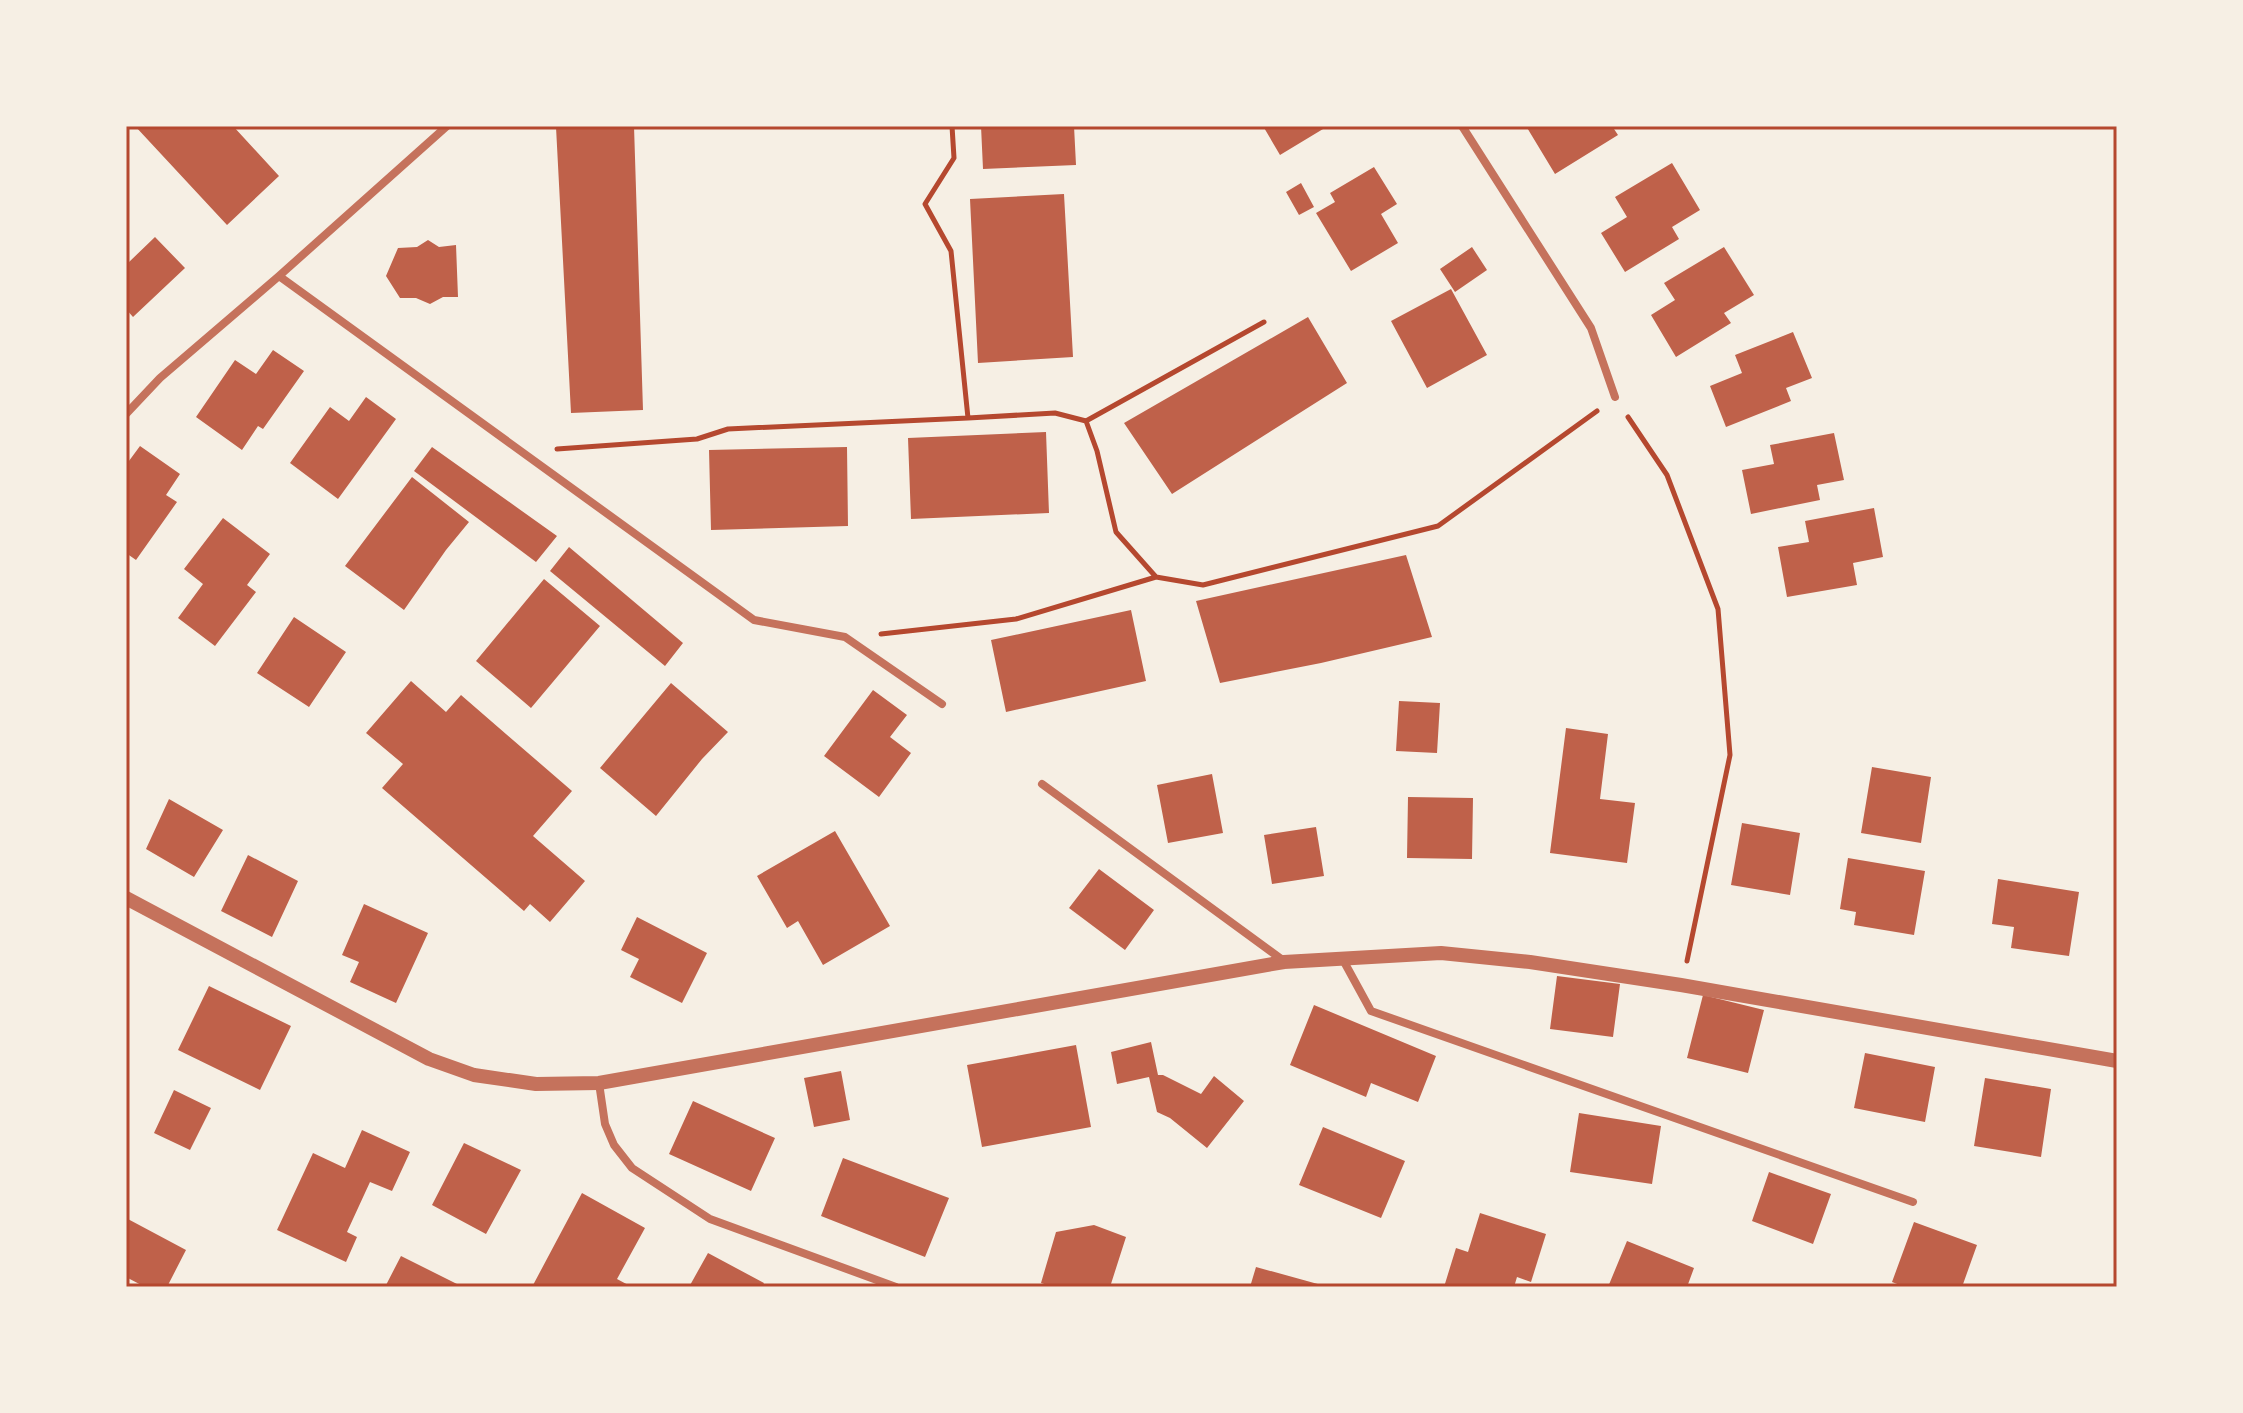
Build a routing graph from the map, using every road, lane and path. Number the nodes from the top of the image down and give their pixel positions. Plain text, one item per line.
1 (447, 126) edge
2 (952, 126) edge
3 (1462, 126) edge
4 (279, 276) junction
5 (1264, 322) dead end
6 (1615, 397) junction
7 (126, 414) edge
8 (968, 418) junction
9 (1086, 421) junction
10 (520, 451) junction
11 (1156, 577) junction
12 (845, 637) junction
13 (942, 704) dead end
14 (1042, 784) dead end
15 (126, 898) edge
16 (1342, 957) junction
17 (1284, 962) junction
18 (1681, 985) junction
19 (2117, 1061) edge
20 (599, 1083) junction
21 (1913, 1202) dead end
22 (896, 1287) edge

1 - 4 street
2 - 8 path
3 - 6 street
4 - 7 street
4 - 10 street
5 - 9 path
6 - 11 path
6 - 18 path
8 - 9 path
8 - 10 path
9 - 11 path
10 - 12 street
11 - 12 path
12 - 13 street
14 - 17 street
15 - 20 street
16 - 17 street
16 - 18 street
16 - 21 street
17 - 20 street
18 - 19 street
20 - 22 street

